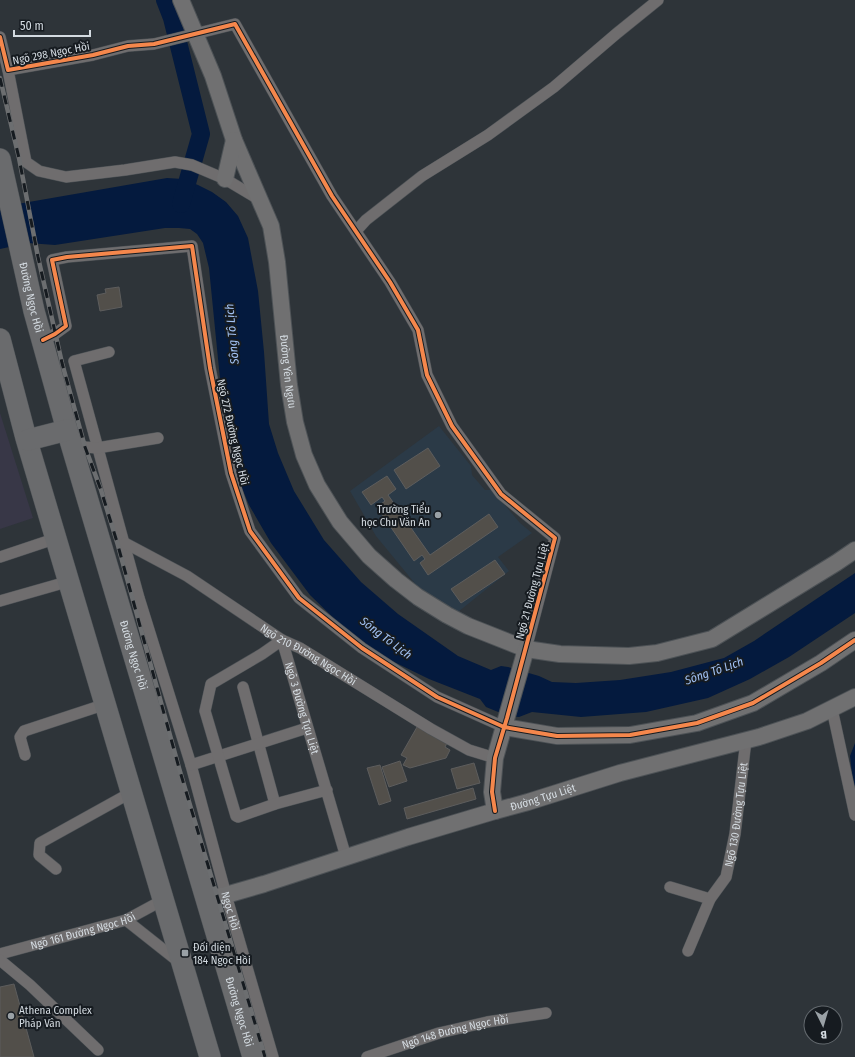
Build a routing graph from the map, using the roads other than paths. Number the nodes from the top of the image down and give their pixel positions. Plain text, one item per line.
1 (181, 0) edge
2 (658, 0) edge
3 (191, 36) junction
4 (0, 37) edge
5 (8, 70) junction
6 (234, 140) junction
7 (0, 162) edge
8 (225, 179) junction
9 (261, 200) junction
10 (356, 231) junction
11 (0, 339) edge
12 (43, 340) junction
13 (109, 352) dead end
14 (69, 436) junction
15 (158, 438) dead end
16 (28, 440) junction
17 (97, 448) junction
18 (57, 538) junction
19 (125, 543) junction
20 (855, 550) edge
21 (0, 557) edge
22 (70, 582) junction
23 (0, 601) edge
24 (282, 640) junction
25 (855, 640) edge
26 (524, 654) junction
27 (243, 687) dead end
28 (855, 697) edge
29 (106, 704) junction
30 (832, 709) junction
31 (506, 722) junction
32 (307, 728) junction
33 (746, 740) junction
34 (258, 744) junction
35 (25, 755) dead end
36 (219, 756) junction
37 (495, 758) junction
38 (191, 765) junction
39 (327, 790) junction
40 (132, 792) junction
41 (275, 804) junction
42 (495, 810) junction
43 (855, 815) edge
44 (346, 857) junction
45 (56, 870) dead end
46 (670, 887) dead end
47 (216, 897) junction
48 (710, 899) junction
49 (163, 900) junction
50 (126, 920) junction
51 (688, 951) dead end
52 (0, 954) edge
53 (0, 960) edge
54 (187, 978) junction
55 (546, 1013) dead end
56 (98, 1050) dead end
57 (210, 1057) edge
58 (253, 1057) edge
59 (273, 1057) edge
60 (367, 1057) edge

1 - 3 street, Đường Yên Ngưu
2 - 10 street
3 - 5 street, Ngõ 298 Ngọc Hồi
3 - 6 street, Đường Yên Ngưu
3 - 10 street, Ngõ 298 Ngọc Hồi
4 - 5 street, Ngõ 298 Ngọc Hồi
5 - 8 street
6 - 8 street
6 - 9 street, Đường Yên Ngưu
7 - 12 highway, Đường Ngọc Hồi
8 - 9 street
9 - 26 street, Đường Yên Ngưu
10 - 26 street, Ngõ 21 Đường Tựu Liệt
11 - 16 highway
12 - 14 highway, Đường Ngọc Hồi
12 - 31 street, Ngõ 272 Đường Ngọc Hồi
13 - 17 street, Ngọc Hồi
14 - 16 highway
14 - 17 street
14 - 47 highway, Đường Ngọc Hồi
15 - 17 street
16 - 18 highway
17 - 19 street, Ngọc Hồi
18 - 21 street
18 - 22 highway
19 - 24 street, Ngõ 210 Đường Ngọc Hồi
19 - 38 street, Ngọc Hồi
20 - 26 street, Đường Yên Ngưu
22 - 23 street
22 - 29 highway
24 - 32 street, Ngõ 3 Đường Tựu Liệt
24 - 36 street
24 - 37 street, Ngõ 210 Đường Ngọc Hồi
25 - 31 street
26 - 31 street
27 - 34 street
28 - 30 street, Đường Tựu Liệt
29 - 35 street
29 - 40 highway
30 - 33 street, Đường Tựu Liệt
30 - 43 street
31 - 37 street
32 - 34 street
32 - 39 street, Ngõ 3 Đường Tựu Liệt
33 - 42 street, Đường Tựu Liệt
33 - 48 street, Ngõ 130 Đường Tựu Liệt
34 - 36 street
34 - 41 street
36 - 38 street
36 - 41 street
37 - 42 street
38 - 47 street, Ngọc Hồi
39 - 41 street
39 - 44 street, Ngõ 3 Đường Tựu Liệt
40 - 45 street
40 - 49 highway
42 - 44 street, Đường Tựu Liệt
44 - 47 street, Đường Tựu Liệt
46 - 48 street
47 - 58 highway, Đường Ngọc Hồi
47 - 59 street, Ngọc Hồi
48 - 51 street, Ngõ 130 Đường Tựu Liệt
49 - 50 street, Ngõ 161 Đường Ngọc Hồi
49 - 54 highway
50 - 52 street, Ngõ 161 Đường Ngọc Hồi
50 - 54 street
53 - 56 street
54 - 57 highway
55 - 60 street, Ngõ 148 Đường Ngọc Hồi

